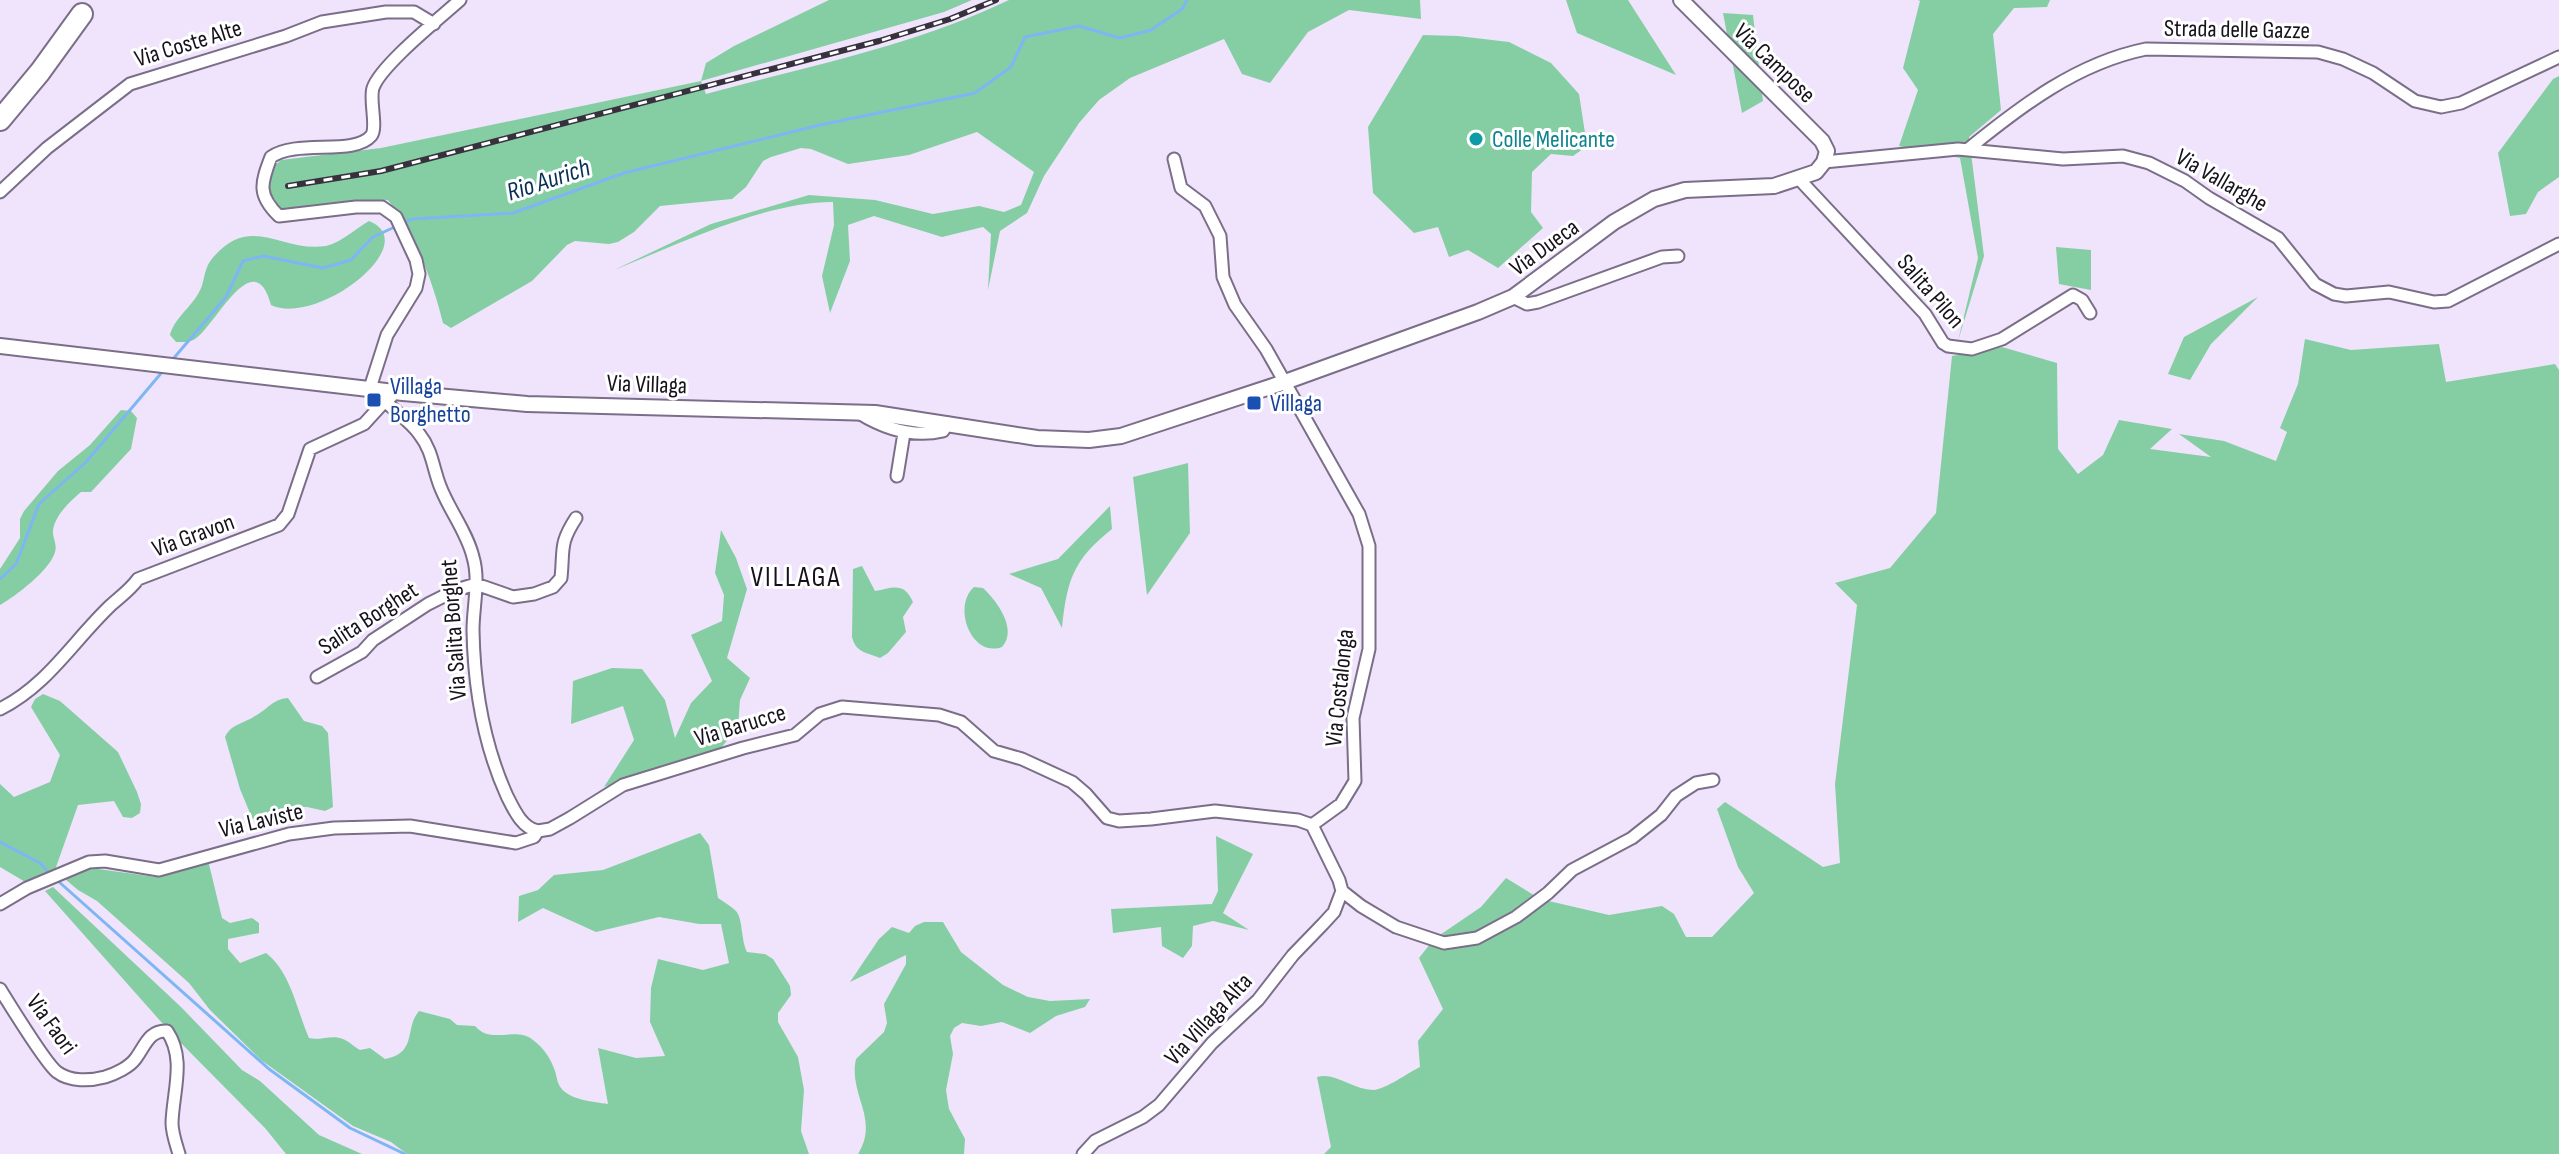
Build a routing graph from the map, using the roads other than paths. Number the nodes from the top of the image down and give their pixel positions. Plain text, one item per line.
1 (460, 0) edge
2 (1681, 0) edge
3 (82, 14) dead end
4 (434, 24) junction
5 (2559, 57) edge
6 (0, 120) edge
7 (1967, 150) junction
8 (1174, 159) dead end
9 (1824, 162) junction
10 (1800, 180) junction
11 (0, 192) edge
12 (2559, 244) edge
13 (1678, 256) dead end
14 (1513, 297) junction
15 (2090, 313) dead end
16 (0, 346) edge
17 (1285, 382) junction
18 (370, 388) junction
19 (391, 397) junction
20 (859, 412) junction
21 (948, 423) junction
22 (904, 433) junction
23 (897, 476) dead end
24 (576, 518) dead end
25 (476, 584) junction
26 (317, 677) dead end
27 (0, 709) edge
28 (1713, 780) dead end
29 (1312, 825) junction
30 (538, 831) junction
31 (1342, 891) junction
32 (0, 904) edge
33 (0, 989) edge
34 (179, 1154) edge
35 (1083, 1154) edge

1 - 4 street
2 - 9 street, Via Campose
3 - 6 highway
4 - 11 street, Via Coste Alte
4 - 18 street
5 - 7 street, Strada delle Gazze
7 - 9 street, Via Vallarghe
7 - 12 street, Via Vallarghe
8 - 17 street, Via Costalonga
9 - 10 street, Via Dueca
10 - 14 street, Via Dueca
10 - 15 street, Salita Pilon
13 - 14 street
14 - 17 street, Via Dueca
16 - 18 street, Via Villaga
17 - 21 street, Via Villaga
17 - 29 street, Via Costalonga
18 - 19 street, Via Villaga
19 - 20 street, Via Villaga
19 - 25 street, Via Salita Borghet
19 - 27 street, Via Gravon
20 - 21 street, Via Villaga
20 - 22 street
21 - 22 street
22 - 23 street
24 - 25 street
25 - 26 street, Salita Borghet
25 - 30 street, Via Salita Borghet
28 - 31 street
29 - 30 street, Via Barucce
29 - 31 street
30 - 32 street, Via Laviste
31 - 35 street, Via Villaga Alta
33 - 34 street, Via Faori

